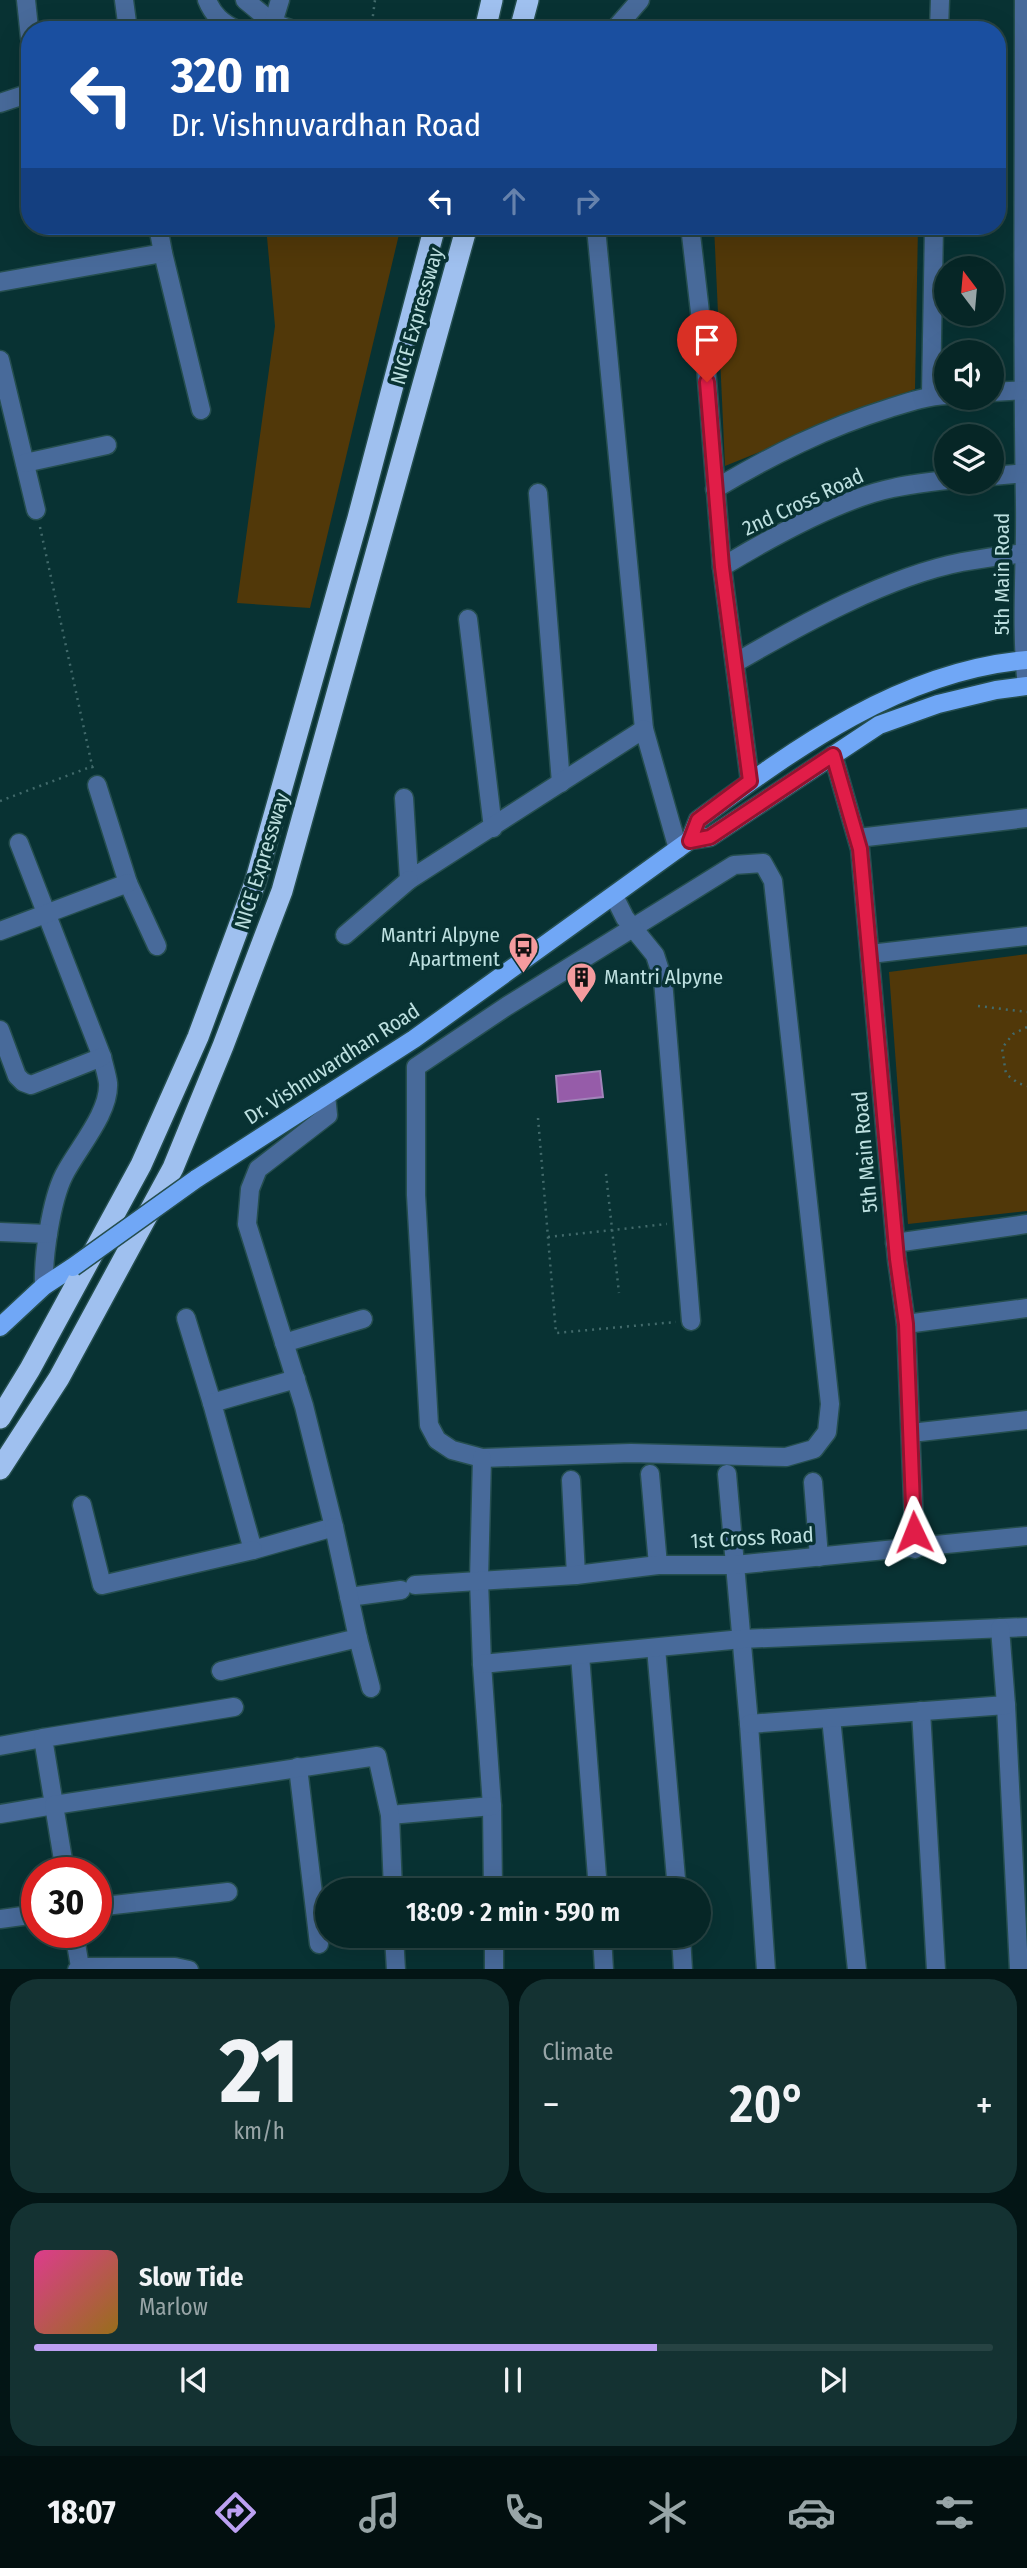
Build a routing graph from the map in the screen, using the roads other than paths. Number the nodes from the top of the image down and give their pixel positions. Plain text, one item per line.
1 (26, 0) edge
2 (124, 0) edge
3 (207, 0) edge
4 (245, 0) edge
5 (280, 0) edge
6 (492, 0) edge
7 (640, 0) edge
8 (940, 0) edge
9 (1024, 0) edge
10 (527, 3) edge
11 (28, 21) edge
12 (127, 21) edge
13 (221, 21) edge
14 (271, 21) edge
15 (274, 21) edge
16 (487, 21) edge
17 (522, 21) edge
18 (622, 21) edge
19 (939, 21) edge
20 (21, 96) edge
21 (0, 103) edge
22 (160, 235) edge
23 (433, 235) edge
24 (464, 235) edge
25 (597, 235) edge
26 (691, 235) edge
27 (934, 235) edge
28 (163, 253) junction
29 (0, 282) edge
30 (1025, 307) edge
31 (937, 340) edge
32 (0, 360) edge
33 (1026, 391) edge
34 (1004, 392) edge
35 (934, 396) edge
36 (201, 410) dead end
37 (107, 444) dead end
38 (25, 463) junction
39 (1026, 473) edge
40 (1004, 475) edge
41 (934, 482) edge
42 (715, 489) junction
43 (538, 493) dead end
44 (36, 510) road end
45 (1026, 553) edge
46 (722, 567) junction
47 (468, 619) dead end
48 (1026, 660) edge
49 (735, 663) junction
50 (1027, 686) edge
51 (644, 729) junction
52 (833, 755) junction
53 (750, 781) junction
54 (561, 783) junction
55 (97, 785) road end
56 (404, 798) dead end
57 (1027, 818) edge
58 (492, 828) junction
59 (858, 838) junction
60 (19, 843) dead end
61 (684, 845) junction
62 (409, 880) junction
63 (128, 883) junction
64 (614, 896) junction
65 (48, 914) junction
66 (632, 928) junction
67 (0, 930) edge
68 (345, 935) dead end
69 (1027, 936) edge
70 (157, 946) dead end
71 (870, 954) junction
72 (480, 993) junction
73 (498, 1012) junction
74 (0, 1030) edge
75 (102, 1057) junction
76 (326, 1095) junction
77 (1027, 1224) edge
78 (0, 1232) edge
79 (48, 1234) junction
80 (895, 1243) junction
81 (44, 1286) junction
82 (1027, 1308) edge
83 (186, 1318) dead end
84 (363, 1319) dead end
85 (691, 1321) road end
86 (906, 1324) junction
87 (0, 1327) edge
88 (284, 1343) junction
89 (296, 1379) junction
90 (212, 1403) junction
91 (0, 1418) edge
92 (1027, 1420) edge
93 (911, 1433) junction
94 (482, 1458) junction
95 (0, 1469) edge
96 (650, 1474) dead end
97 (727, 1474) dead end
98 (571, 1480) dead end
99 (813, 1482) dead end
100 (82, 1505) dead end
101 (334, 1527) junction
102 (1027, 1536) edge
103 (915, 1549) junction
104 (253, 1550) junction
105 (819, 1557) junction
106 (735, 1564) junction
107 (658, 1565) junction
108 (576, 1576) junction
109 (479, 1580) junction
110 (349, 1597) junction
111 (1027, 1627) edge
112 (1000, 1628) junction
113 (358, 1638) junction
114 (742, 1639) junction
115 (656, 1648) junction
116 (580, 1655) junction
117 (482, 1664) junction
118 (221, 1671) dead end
119 (371, 1688) dead end
120 (1006, 1705) junction
121 (234, 1707) dead end
122 (921, 1711) junction
123 (831, 1718) junction
124 (748, 1724) junction
125 (43, 1738) junction
126 (0, 1746) edge
127 (298, 1767) junction
128 (54, 1805) junction
129 (492, 1806) junction
130 (0, 1814) edge
131 (390, 1815) junction
132 (63, 1857) edge
133 (393, 1878) edge
134 (493, 1878) edge
135 (597, 1878) edge
136 (676, 1878) edge
137 (228, 1892) dead end
138 (112, 1905) edge
139 (315, 1910) edge
140 (21, 1916) edge
141 (0, 1919) edge
142 (76, 1948) edge
143 (395, 1948) edge
144 (494, 1948) edge
145 (603, 1948) edge
146 (682, 1948) edge
147 (79, 1968) edge
148 (188, 1969) edge
149 (396, 1969) edge
150 (494, 1969) edge
151 (604, 1969) edge
152 (684, 1969) edge
153 (766, 1969) edge
154 (857, 1969) edge
155 (936, 1969) edge
156 (1019, 1969) edge

1 - 11 street
2 - 12 street
3 - 13 street
4 - 14 street
5 - 15 street
6 - 16 highway
7 - 18 street
8 - 19 street
9 - 30 street, 5th Main Road
10 - 17 highway
20 - 21 street
22 - 28 street
23 - 91 highway, NICE Expressway
24 - 95 highway, NICE Expressway
25 - 51 street
26 - 42 street
27 - 31 street
28 - 29 street
28 - 36 street
30 - 33 street, 5th Main Road
32 - 38 street
33 - 34 street
33 - 39 street, 5th Main Road
35 - 42 street
37 - 38 street
38 - 44 street
39 - 40 street
39 - 45 street, 5th Main Road
41 - 46 street, 2nd Cross Road
42 - 46 street
43 - 54 street
45 - 48 street, 5th Main Road
45 - 49 street
46 - 49 street
47 - 58 street
48 - 50 street, 5th Main Road
48 - 53 main road, Dr. Vishnuvardhan Road
49 - 53 street
50 - 52 main road, Dr. Vishnuvardhan Road
51 - 54 street
51 - 61 street
52 - 59 street, 5th Main Road
52 - 61 main road, Dr. Vishnuvardhan Road
53 - 61 main road, Dr. Vishnuvardhan Road
54 - 58 street
55 - 63 street
56 - 62 street
57 - 59 street
58 - 62 street
59 - 71 street, 5th Main Road
60 - 65 street
61 - 64 main road, Dr. Vishnuvardhan Road
62 - 68 street
63 - 65 street
63 - 70 street
64 - 66 street
64 - 72 main road, Dr. Vishnuvardhan Road
65 - 67 street
65 - 75 street
66 - 73 street
66 - 85 street
66 - 94 street
69 - 71 street
71 - 80 street, 5th Main Road
72 - 73 street
72 - 76 main road, Dr. Vishnuvardhan Road
73 - 94 street
74 - 75 street
75 - 79 street
76 - 81 main road, Dr. Vishnuvardhan Road, bridge
76 - 88 street
77 - 80 street
78 - 79 street
79 - 81 street
80 - 86 street, 5th Main Road
81 - 87 main road, Dr. Vishnuvardhan Road
82 - 86 street
83 - 90 street
84 - 88 street
86 - 93 street, 5th Main Road
88 - 89 street
89 - 90 street
89 - 101 street
90 - 104 street
92 - 93 street
93 - 103 street, 5th Main Road
94 - 109 street
96 - 107 street
97 - 106 street
98 - 108 street
99 - 105 street
100 - 104 street
101 - 104 street
101 - 110 street
102 - 103 street, 1st Cross Road
103 - 105 street, 1st Cross Road
105 - 106 street, 1st Cross Road
106 - 107 street, 1st Cross Road
106 - 114 street
107 - 108 street, 1st Cross Road
108 - 109 street, 1st Cross Road
109 - 110 street, 1st Cross Road
109 - 117 street
110 - 113 street
111 - 112 street
112 - 114 street
112 - 120 street
113 - 118 street
113 - 119 street
114 - 115 street
114 - 124 street
115 - 116 street
115 - 136 street
116 - 117 street
116 - 135 street
117 - 129 street
120 - 122 street
120 - 156 street
121 - 125 street
122 - 123 street
122 - 155 street
123 - 124 street
123 - 154 street
124 - 153 street
125 - 126 street
125 - 128 street
127 - 128 street
127 - 131 street
127 - 139 street
128 - 130 street
128 - 132 street
129 - 131 street
129 - 134 street
131 - 133 street
137 - 138 street
140 - 141 street
142 - 147 street
143 - 149 street
144 - 150 street
145 - 151 street
146 - 152 street
147 - 148 street

